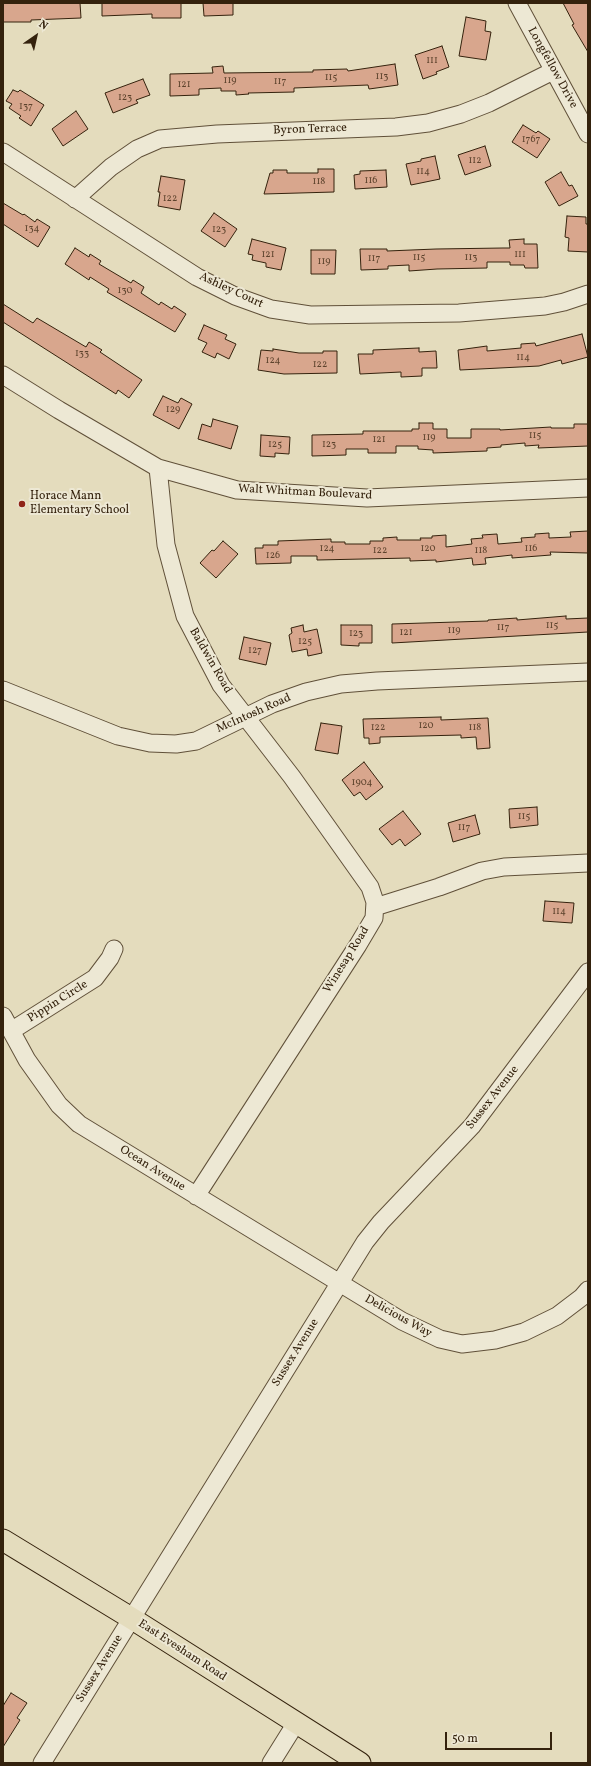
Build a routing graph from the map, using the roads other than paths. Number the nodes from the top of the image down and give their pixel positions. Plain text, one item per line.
1 (517, 3) edge
2 (553, 71) junction
3 (588, 134) edge
4 (3, 152) edge
5 (75, 199) junction
6 (588, 294) edge
7 (3, 375) edge
8 (158, 468) junction
9 (588, 488) edge
10 (588, 672) edge
11 (3, 690) edge
12 (246, 717) junction
13 (588, 862) edge
14 (375, 907) junction
15 (114, 949) dead end
16 (588, 972) edge
17 (3, 1016) edge
18 (11, 1031) junction
19 (196, 1196) junction
20 (340, 1283) junction
21 (588, 1290) edge
22 (3, 1540) edge
23 (131, 1618) junction
24 (296, 1723) junction
25 (42, 1763) edge
26 (271, 1763) edge
27 (360, 1763) edge

1 - 2 street, Longfellow Drive
2 - 3 street, Longfellow Drive
2 - 5 street, Byron Terrace
4 - 5 street, Ashley Court
5 - 6 street, Ashley Court
7 - 8 street, Walt Whitman Boulevard
8 - 9 street, Walt Whitman Boulevard
8 - 12 street, Baldwin Road
10 - 12 street, McIntosh Road
11 - 12 street, McIntosh Road
12 - 14 street, Baldwin Road
13 - 14 street
14 - 19 street, Winesap Road
15 - 18 street, Pippin Circle
16 - 20 street, Sussex Avenue
17 - 18 street, Ocean Avenue
18 - 19 street, Ocean Avenue
19 - 20 street, Ocean Avenue
20 - 21 street, Delicious Way
20 - 23 street, Sussex Avenue
22 - 23 main road, East Evesham Road
23 - 24 main road, East Evesham Road
23 - 25 street, Sussex Avenue
24 - 26 street
24 - 27 main road, East Evesham Road

